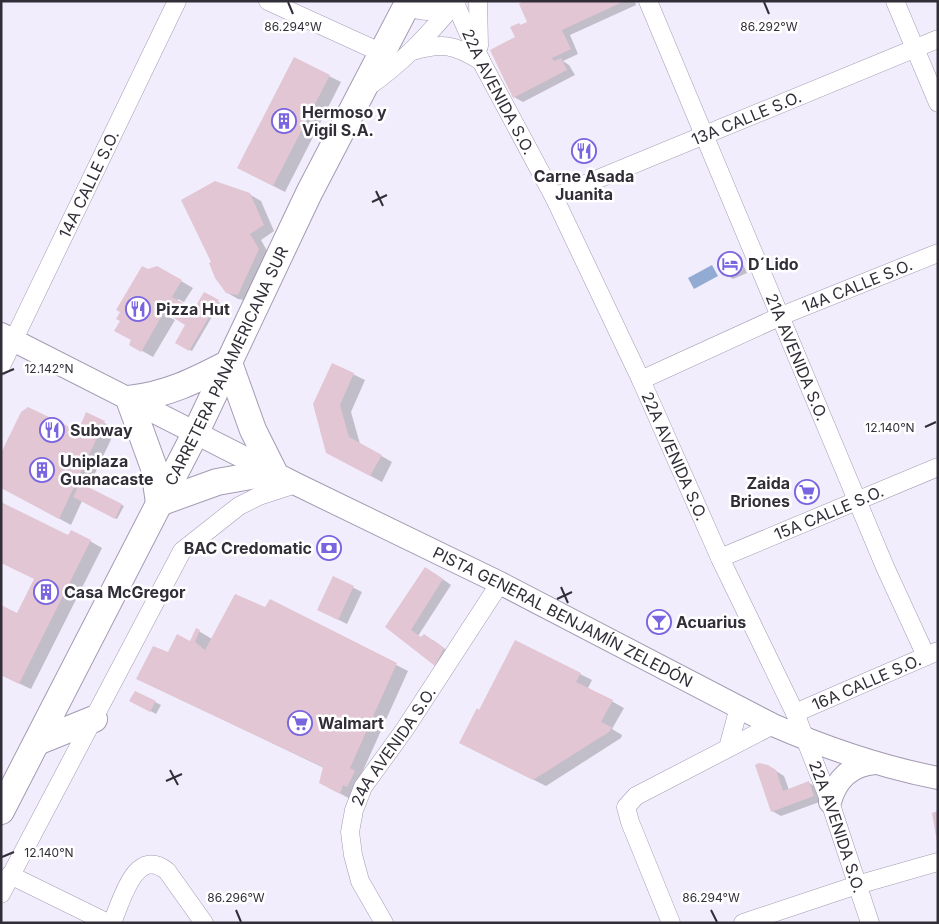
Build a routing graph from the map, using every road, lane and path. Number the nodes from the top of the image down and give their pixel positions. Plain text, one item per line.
1 (177, 1) edge
2 (268, 1) edge
3 (478, 1) edge
4 (648, 1) edge
5 (895, 1) edge
6 (455, 2) edge
7 (407, 3) edge
8 (938, 39) edge
9 (915, 48) junction
10 (414, 51) junction
11 (382, 52) junction
12 (481, 62) junction
13 (362, 91) junction
14 (938, 103) edge
15 (704, 135) junction
16 (554, 196) junction
17 (938, 252) edge
18 (781, 316) junction
19 (8, 337) edge
20 (230, 363) junction
21 (1, 366) edge
22 (642, 380) junction
23 (129, 399) junction
24 (196, 432) junction
25 (938, 467) edge
26 (274, 472) junction
27 (296, 484) junction
28 (857, 501) junction
29 (159, 503) junction
30 (720, 558) junction
31 (500, 583) junction
32 (932, 654) edge
33 (739, 708) junction
34 (795, 713) junction
35 (94, 719) junction
36 (773, 725) junction
37 (807, 740) junction
38 (37, 742) junction
39 (728, 748) junction
40 (875, 763) junction
41 (938, 778) edge
42 (830, 802) junction
43 (1, 811) edge
44 (938, 862) edge
45 (10, 875) junction
46 (857, 885) junction
47 (1, 894) edge
48 (108, 923) edge
49 (112, 923) edge
50 (204, 923) edge
51 (384, 923) edge
52 (671, 923) edge
53 (743, 923) edge
54 (870, 923) edge

1 - 19 street, 14A CALLE S.O.
2 - 11 street
3 - 12 street
4 - 15 street, 21A AVENIDA S.O.
5 - 9 street
6 - 7 street
6 - 10 street
6 - 12 street, 22A AVENIDA S.O.
7 - 11 highway, CARRETERA PANAMERICANA SUR
8 - 9 street, 13A CALLE S.O.
9 - 14 street
9 - 15 street, 13A CALLE S.O.
10 - 12 street
10 - 13 street
11 - 13 highway, CARRETERA PANAMERICANA SUR
12 - 16 street, 22A AVENIDA S.O.
13 - 20 highway, CARRETERA PANAMERICANA SUR
15 - 16 street, 13A CALLE S.O.
15 - 18 street, 21A AVENIDA S.O.
16 - 22 street, 22A AVENIDA S.O.
17 - 18 street, 14A CALLE S.O.
18 - 22 street, 14A CALLE S.O.
18 - 28 street, 21A AVENIDA S.O.
19 - 21 street, 14A CALLE S.O.
19 - 23 main road, PISTA GENERAL BENJAMÍN ZELEDÓN
20 - 23 highway
20 - 24 highway, CARRETERA PANAMERICANA SUR
20 - 26 highway
22 - 30 street, 22A AVENIDA S.O.
23 - 24 main road, PISTA GENERAL BENJAMÍN ZELEDÓN
23 - 29 highway
24 - 26 main road, PISTA GENERAL BENJAMÍN ZELEDÓN
24 - 29 highway, CARRETERA PANAMERICANA SUR
25 - 28 street, 15A CALLE S.O.
26 - 27 main road, PISTA GENERAL BENJAMÍN ZELEDÓN
26 - 29 highway
27 - 31 main road, PISTA GENERAL BENJAMÍN ZELEDÓN
27 - 35 street
28 - 30 street, 15A CALLE S.O.
28 - 32 street, 21A AVENIDA S.O.
29 - 38 highway, CARRETERA PANAMERICANA SUR
30 - 34 street, 22A AVENIDA S.O.
31 - 33 main road, PISTA GENERAL BENJAMÍN ZELEDÓN
31 - 51 street, 24A AVENIDA S.O.
32 - 34 street, 16A CALLE S.O.
33 - 36 main road, PISTA GENERAL BENJAMÍN ZELEDÓN
33 - 39 street
34 - 37 street, 22A AVENIDA S.O.
35 - 38 highway
35 - 45 street
36 - 37 main road, PISTA GENERAL BENJAMÍN ZELEDÓN
36 - 39 street
37 - 40 main road, PISTA GENERAL BENJAMÍN ZELEDÓN
37 - 42 street, 22A AVENIDA S.O.
38 - 43 highway, CARRETERA PANAMERICANA SUR
39 - 52 street
40 - 41 main road, PISTA GENERAL BENJAMÍN ZELEDÓN
40 - 42 main road
42 - 46 street, 22A AVENIDA S.O.
44 - 46 street
45 - 47 street
45 - 48 street
46 - 53 street
46 - 54 street, 22A AVENIDA S.O.
49 - 50 street

